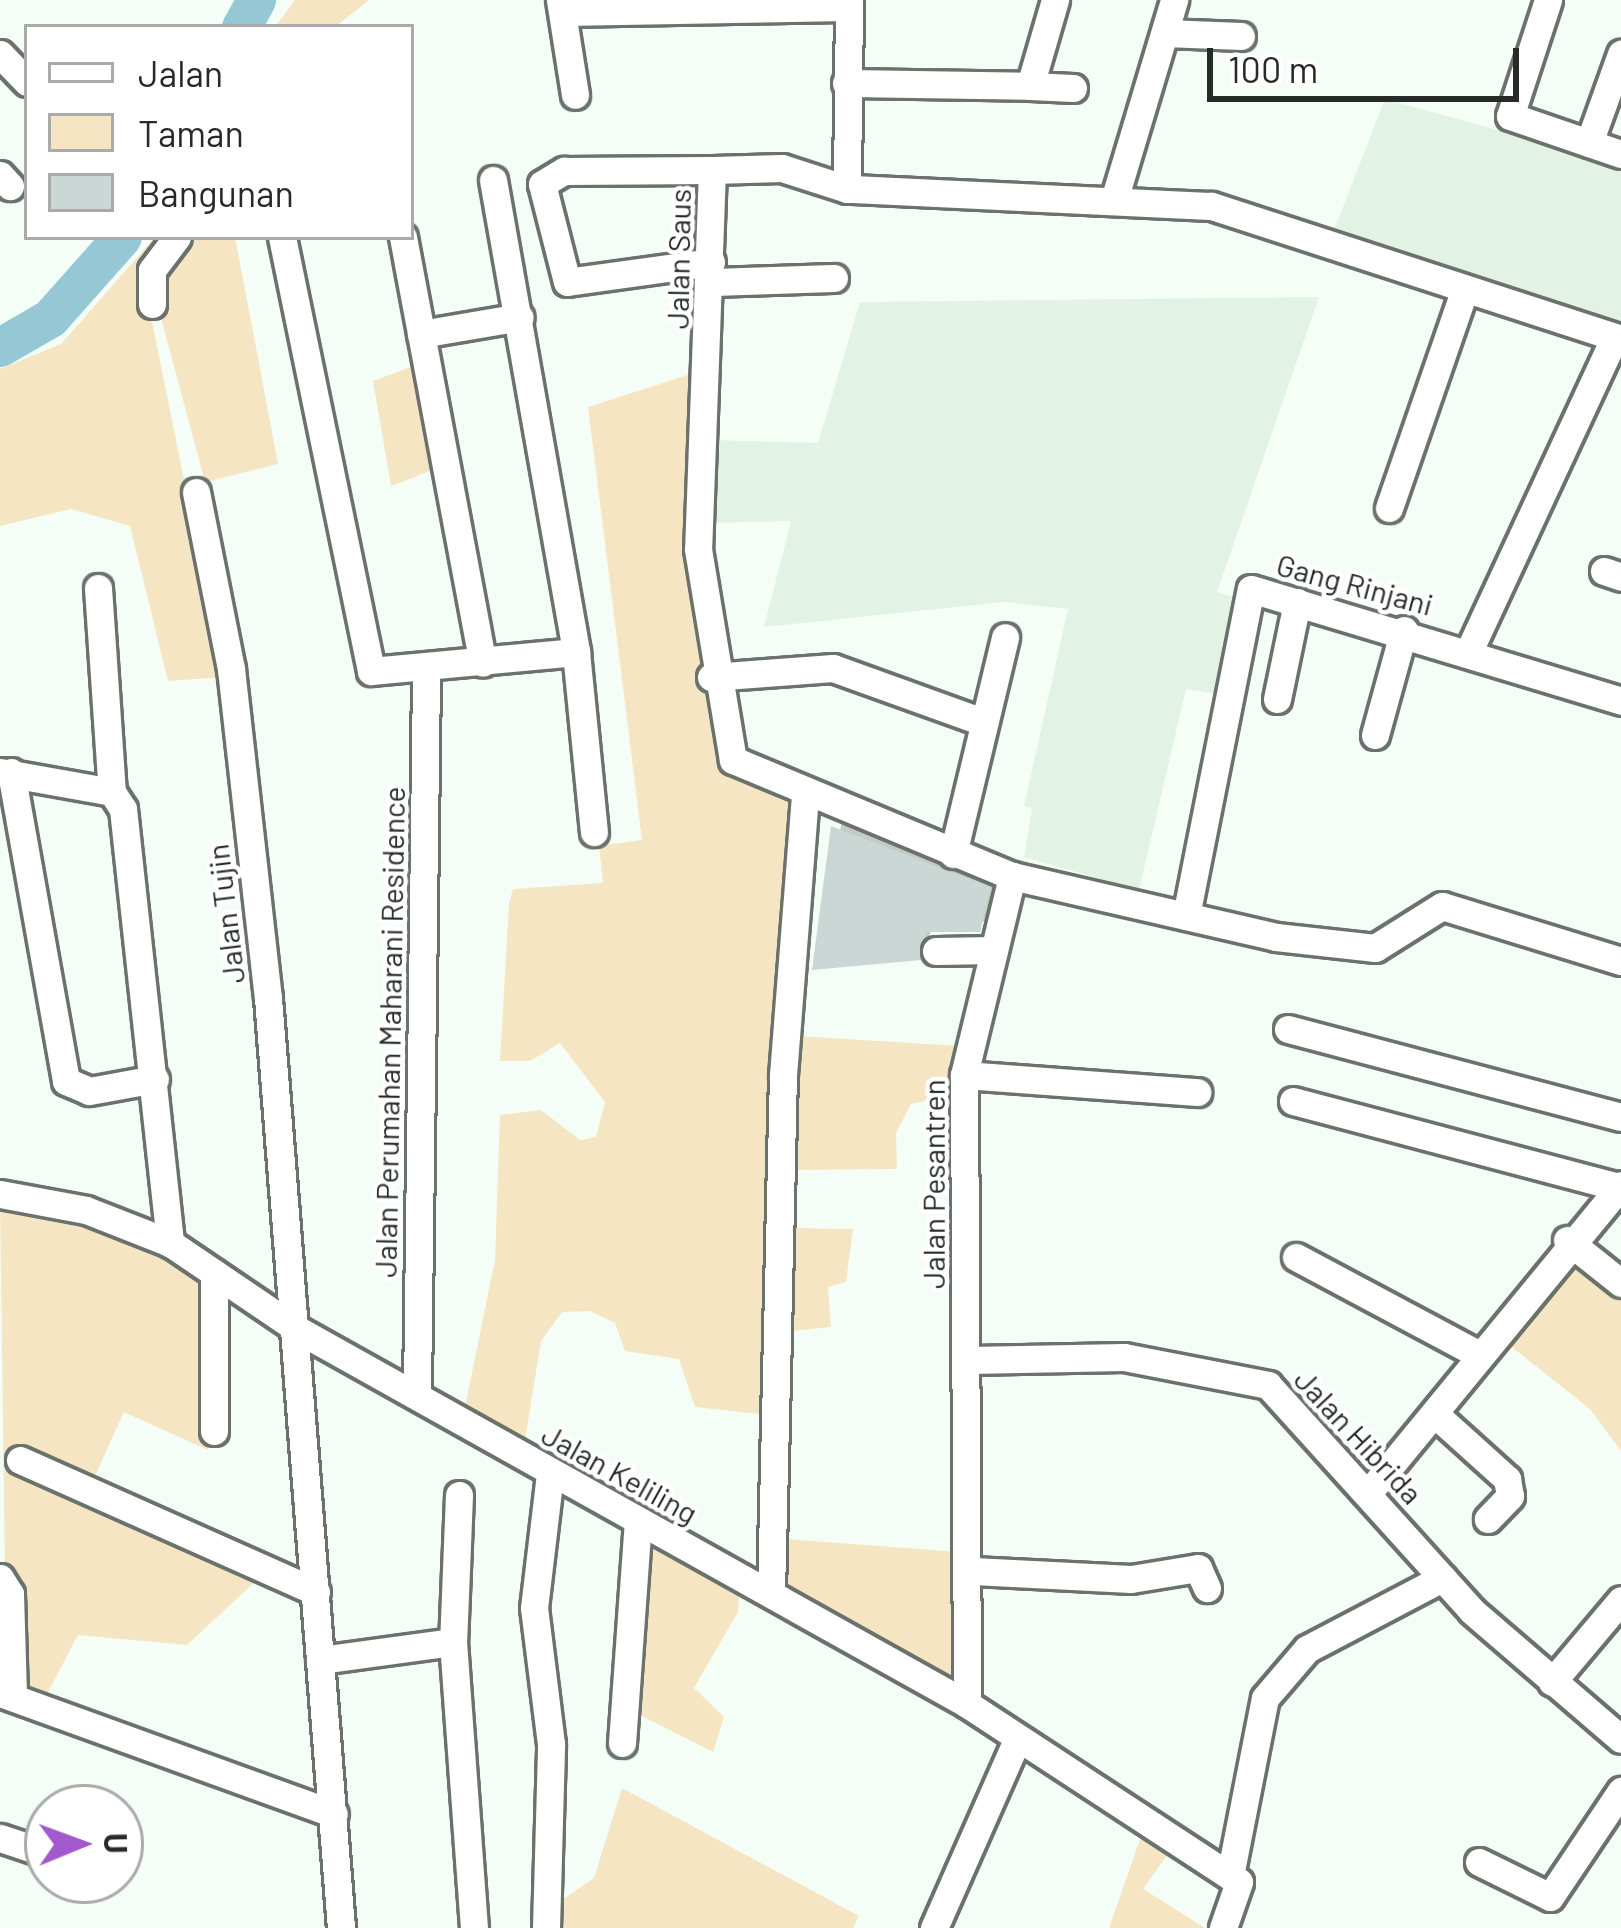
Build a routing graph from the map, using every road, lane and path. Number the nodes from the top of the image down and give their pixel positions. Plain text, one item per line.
1 (1055, 0) edge
2 (1174, 0) edge
3 (1548, 0) edge
4 (849, 4) edge
5 (562, 6) edge
6 (1165, 33) junction
7 (1241, 36) dead end
8 (0, 54) edge
9 (1621, 54) edge
10 (24, 79) edge
11 (846, 82) junction
12 (1030, 86) junction
13 (1073, 88) dead end
14 (575, 95) dead end
15 (1589, 143) junction
16 (1621, 154) edge
17 (712, 170) junction
18 (493, 180) dead end
19 (847, 189) junction
20 (1115, 197) junction
21 (175, 240) edge
22 (283, 240) edge
23 (404, 240) edge
24 (711, 272) junction
25 (834, 278) dead end
26 (1466, 289) junction
27 (152, 304) dead end
28 (520, 317) junction
29 (421, 334) junction
30 (1618, 338) edge
31 (196, 493) dead end
32 (1389, 508) dead end
33 (98, 588) dead end
34 (1297, 602) junction
35 (1404, 630) junction
36 (1005, 637) dead end
37 (1469, 651) junction
38 (575, 652) junction
39 (483, 663) junction
40 (426, 672) junction
41 (711, 677) junction
42 (1277, 699) dead end
43 (1621, 701) edge
44 (983, 722) junction
45 (1375, 735) dead end
46 (6, 772) edge
47 (112, 792) junction
48 (805, 797) junction
49 (594, 832) dead end
50 (953, 854) junction
51 (1012, 876) junction
52 (1186, 916) junction
53 (994, 950) junction
54 (936, 951) dead end
55 (1621, 961) edge
56 (1288, 1029) dead end
57 (964, 1076) junction
58 (154, 1079) junction
59 (1197, 1092) dead end
60 (1293, 1101) dead end
61 (1621, 1118) edge
62 (1620, 1186) edge
63 (0, 1194) edge
64 (1567, 1240) junction
65 (170, 1243) junction
66 (1296, 1257) dead end
67 (214, 1273) junction
68 (1621, 1283) edge
69 (300, 1331) junction
70 (1478, 1354) junction
71 (969, 1360) junction
72 (417, 1391) junction
73 (1436, 1415) junction
74 (214, 1431) dead end
75 (20, 1460) dead end
76 (550, 1474) junction
77 (1370, 1492) junction
78 (459, 1495) dead end
79 (1488, 1519) dead end
80 (638, 1522) junction
81 (973, 1570) junction
82 (0, 1578) edge
83 (1442, 1578) junction
84 (1207, 1588) dead end
85 (316, 1592) junction
86 (771, 1594) junction
87 (1621, 1600) edge
88 (453, 1642) junction
89 (320, 1660) junction
90 (1552, 1682) junction
91 (6, 1695) edge
92 (967, 1705) junction
93 (640, 1725) dead end
94 (1621, 1739) edge
95 (1017, 1740) junction
96 (1621, 1791) edge
97 (334, 1814) junction
98 (1479, 1862) dead end
99 (1230, 1876) junction
100 (341, 1928) edge
101 (473, 1928) edge
102 (546, 1928) edge
103 (934, 1928) edge
104 (1223, 1928) edge

1 - 12 street
2 - 6 street
3 - 15 street
4 - 5 street
4 - 11 street
5 - 14 street
6 - 7 street
6 - 20 street
8 - 10 street
9 - 15 street
11 - 12 street
11 - 19 street
12 - 13 street
15 - 16 street
17 - 19 street, Jalan Saus
17 - 24 street, Jalan Saus
17 - 24 street
18 - 28 street
19 - 20 street, Jalan Saus
20 - 26 street, Jalan Saus
21 - 27 street
22 - 40 street
23 - 29 street
24 - 25 street
24 - 41 street, Jalan Saus
26 - 30 street, Jalan Saus
26 - 32 street
28 - 29 street
28 - 38 street
29 - 39 street
30 - 37 street
31 - 69 street, Jalan Tujin
33 - 47 street
34 - 35 street, Gang Rinjani
34 - 42 street
34 - 52 street, Gang Rinjani
35 - 37 street, Gang Rinjani
35 - 45 street
36 - 44 street
37 - 43 street, Gang Rinjani
38 - 39 street
38 - 49 street
39 - 40 street
40 - 72 street, Jalan Perumahan Maharani Residence
41 - 44 street
41 - 48 street, Jalan Saus
44 - 50 street
46 - 47 street
46 - 58 street
47 - 58 street
48 - 50 street, Jalan Saus
48 - 86 street
50 - 51 street, Jalan Saus
51 - 52 street
51 - 53 street, Jalan Pesantren
52 - 55 street
53 - 54 street
53 - 57 street, Jalan Pesantren
56 - 61 street
57 - 59 street
57 - 71 street, Jalan Pesantren
58 - 65 street
60 - 62 street
62 - 64 street
63 - 65 street, Jalan Keliling
64 - 68 street
64 - 70 street
65 - 67 street, Jalan Keliling
66 - 70 street
67 - 69 street, Jalan Keliling
67 - 74 street
69 - 72 street, Jalan Keliling
69 - 85 street, Jalan Tujin
70 - 73 street
71 - 77 street, Jalan Hibrida
71 - 81 street, Jalan Pesantren
72 - 76 street, Jalan Keliling
73 - 77 street
73 - 79 street
75 - 85 street
76 - 80 street, Jalan Keliling
76 - 102 street
77 - 83 street, Jalan Hibrida
78 - 88 street
80 - 86 street, Jalan Keliling
80 - 93 street
81 - 84 street
81 - 92 street, Jalan Pesantren
82 - 91 street
83 - 90 street, Jalan Hibrida
83 - 99 street
85 - 89 street, Jalan Tujin
86 - 92 street, Jalan Keliling
87 - 90 street
88 - 89 street
88 - 101 street
89 - 97 street, Jalan Tujin
90 - 94 street, Jalan Hibrida
91 - 97 street
92 - 95 street, Jalan Keliling
95 - 99 street, Jalan Keliling
95 - 103 street
96 - 98 street
97 - 100 street, Jalan Tujin
99 - 104 street

